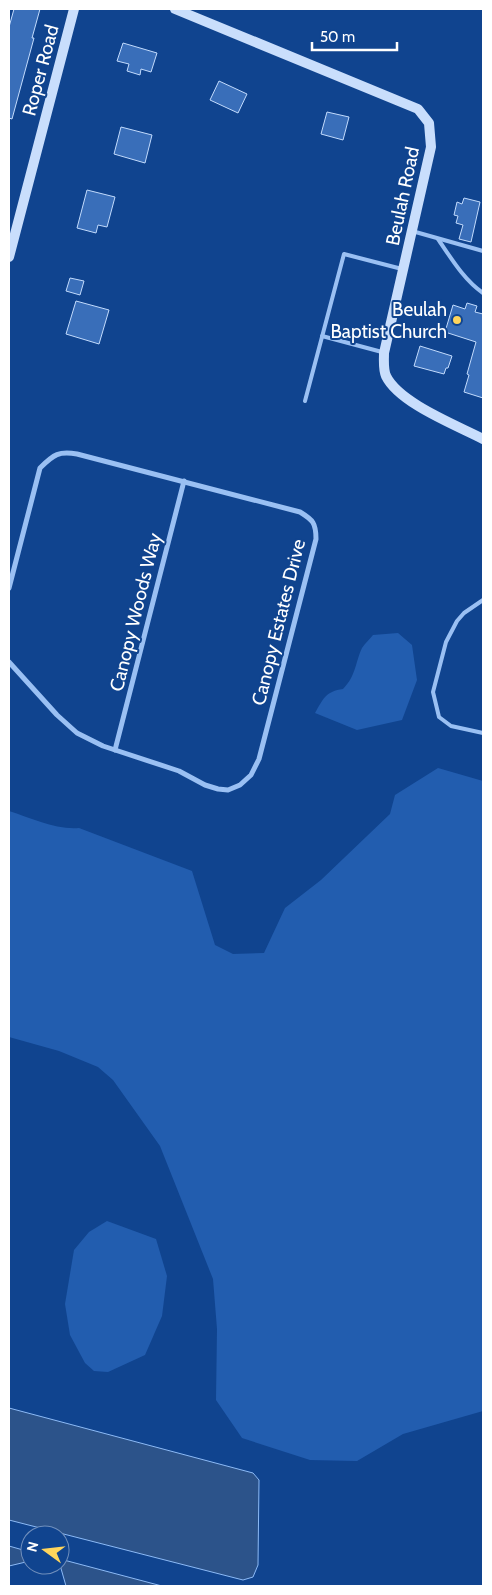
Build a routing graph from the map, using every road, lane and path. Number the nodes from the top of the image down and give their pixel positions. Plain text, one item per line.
1 (74, 9) edge
2 (175, 9) edge
3 (412, 231) junction
4 (438, 238) junction
5 (483, 251) edge
6 (9, 257) edge
7 (404, 270) junction
8 (483, 293) edge
9 (322, 336) junction
10 (384, 353) junction
11 (305, 401) dead end
12 (483, 439) edge
13 (184, 481) junction
14 (11, 570) edge
15 (9, 588) edge
16 (483, 600) edge
17 (9, 662) edge
18 (483, 734) edge
19 (115, 750) junction

1 - 6 street, Roper Road
2 - 3 street, Beulah Road
3 - 4 lane
3 - 7 street, Beulah Road
4 - 5 lane
4 - 8 lane
7 - 9 lane
7 - 10 street, Beulah Road
9 - 10 lane
9 - 11 lane
10 - 12 street, Beulah Road
13 - 14 street, Canopy Estates Drive
13 - 19 street, Canopy Woods Way
13 - 19 street, Canopy Estates Drive
14 - 15 street, Canopy Estates Drive
16 - 18 lane
17 - 19 street, Canopy Estates Drive

